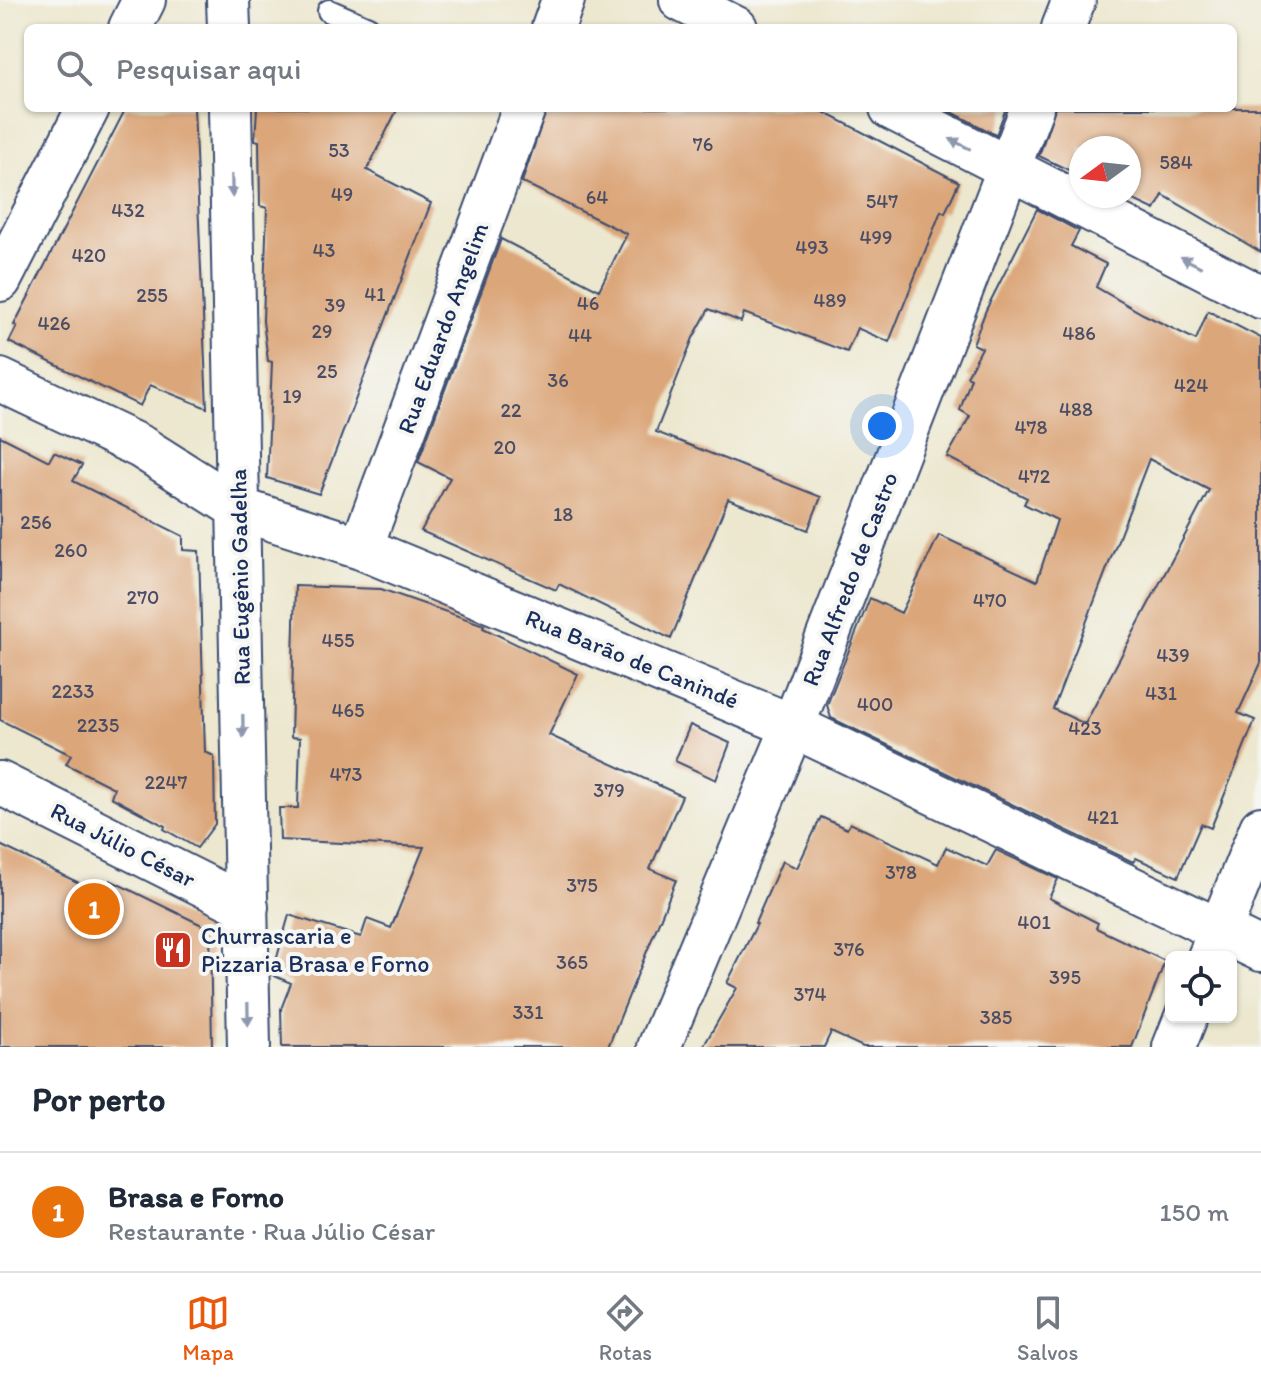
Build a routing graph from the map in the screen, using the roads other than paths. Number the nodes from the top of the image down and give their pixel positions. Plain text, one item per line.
1 (144, 0) edge
2 (228, 0) edge
3 (563, 0) edge
4 (681, 0) edge
5 (1074, 0) edge
6 (329, 11) dead end
7 (132, 24) edge
8 (229, 24) edge
9 (359, 24) edge
10 (554, 24) edge
11 (728, 24) edge
12 (1065, 24) edge
13 (86, 112) edge
14 (230, 112) edge
15 (523, 112) edge
16 (899, 112) edge
17 (1030, 112) edge
18 (1009, 169) junction
19 (0, 280) edge
20 (1261, 297) edge
21 (0, 380) edge
22 (239, 509) junction
23 (361, 548) junction
24 (793, 726) junction
25 (0, 783) edge
26 (1261, 828) edge
27 (247, 907) junction
28 (1214, 943) edge
29 (1261, 950) edge
30 (1184, 1023) edge
31 (249, 1047) edge
32 (659, 1047) edge
33 (1174, 1047) edge

1 - 7 street
2 - 8 street
3 - 10 street
4 - 11 street
5 - 12 street
6 - 9 lane
13 - 19 street
14 -> 22 street, Rua Eugênio Gadelha
15 - 23 street, Rua Eduardo Angelim
18 -> 16 street
17 - 18 street, Rua Alfredo de Castro
20 -> 18 street
18 - 24 street, Rua Alfredo de Castro
21 - 22 street, Rua Barão de Canindé
22 - 23 street, Rua Barão de Canindé
22 -> 27 street, Rua Eugênio Gadelha
23 - 24 street, Rua Barão de Canindé
24 - 28 street, Rua Barão de Canindé
24 - 32 street, Rua Alfredo de Castro
25 - 27 street, Rua Júlio César
26 - 28 street
27 -> 31 street, Rua Eugênio Gadelha
28 - 29 street, Rua Barão de Canindé
30 - 33 street

